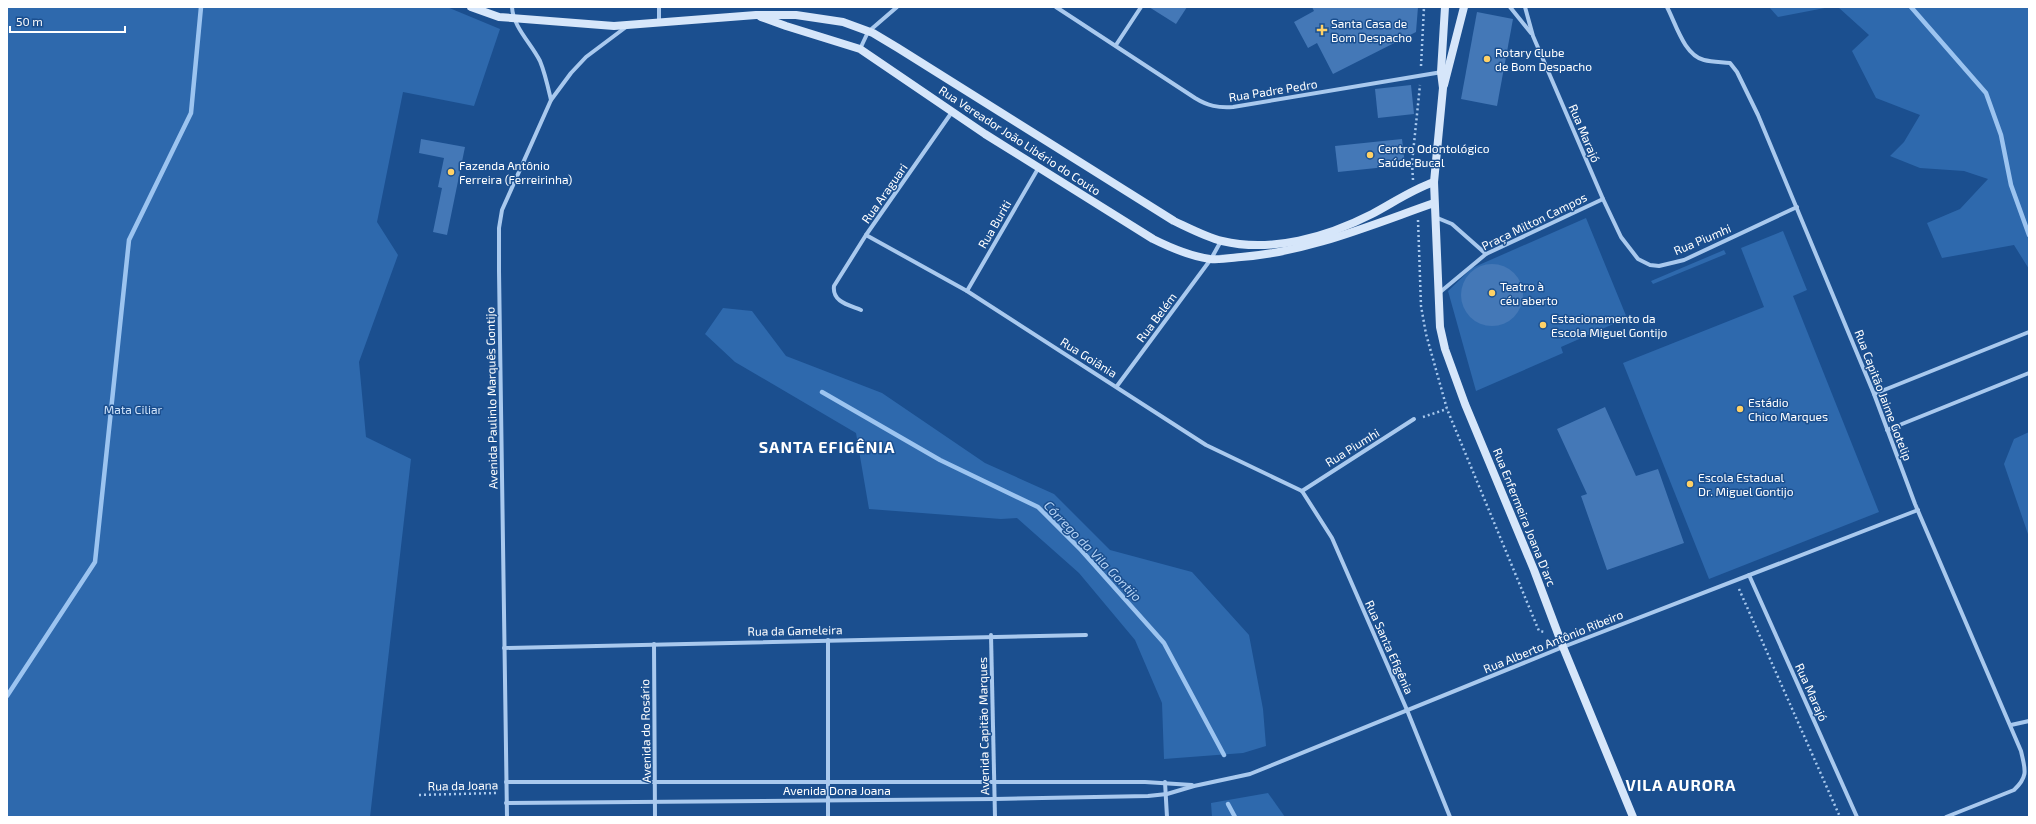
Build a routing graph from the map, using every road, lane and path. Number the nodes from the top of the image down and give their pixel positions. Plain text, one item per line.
1 (472, 7) edge
2 (512, 7) edge
3 (659, 7) edge
4 (897, 7) edge
5 (1056, 7) edge
6 (1141, 7) edge
7 (1424, 7) edge
8 (1445, 7) edge
9 (1464, 7) edge
10 (1510, 7) edge
11 (1525, 7) edge
12 (1667, 7) edge
13 (756, 15) junction
14 (512, 18) junction
15 (659, 21) junction
16 (630, 24) junction
17 (868, 32) junction
18 (1533, 36) junction
19 (1116, 45) junction
20 (860, 49) junction
21 (1444, 72) junction
22 (1421, 75) junction
23 (551, 100) junction
24 (952, 112) junction
25 (1039, 166) junction
26 (1434, 182) junction
27 (1414, 189) junction
28 (1603, 199) junction
29 (1434, 203) junction
30 (1797, 207) junction
31 (1416, 209) junction
32 (1435, 217) junction
33 (866, 236) junction
34 (1621, 237) joint
35 (1221, 241) junction
36 (1278, 248) junction
37 (1486, 254) junction
38 (1211, 259) junction
39 (967, 291) junction
40 (1438, 293) junction
41 (861, 310) dead end
42 (2029, 332) edge
43 (2029, 373) edge
44 (1117, 386) junction
45 (1874, 394) junction
46 (1447, 409) junction
47 (1414, 420) joint
48 (1887, 430) junction
49 (1302, 491) junction
50 (1918, 510) junction
51 (1749, 575) junction
52 (1735, 580) junction
53 (1557, 632) junction
54 (1086, 634) dead end
55 (991, 635) junction
56 (828, 640) junction
57 (654, 644) junction
58 (1563, 647) junction
59 (504, 648) junction
60 (1407, 710) junction
61 (2029, 721) edge
62 (2011, 725) junction
63 (994, 781) junction
64 (506, 782) junction
65 (655, 782) junction
66 (828, 782) junction
67 (1166, 782) junction
68 (1194, 786) junction
69 (506, 793) junction
70 (1167, 794) junction
71 (419, 795) dead end
72 (995, 799) junction
73 (828, 800) junction
74 (506, 802) junction
75 (655, 802) junction
76 (507, 817) edge
77 (655, 817) edge
78 (828, 817) edge
79 (995, 817) edge
80 (1167, 817) edge
81 (1450, 817) edge
82 (1633, 817) edge
83 (1840, 817) edge
84 (1856, 817) edge
85 (1946, 817) edge

1 - 14 main road, Rua Vereador João Libério do Couto
2 - 14 street
3 - 15 street
4 - 17 street
5 - 19 street, Rua Padre Pedro
6 - 19 street
7 - 22 path
8 - 21 main road, Rua Enfermeira Joana D'arc
9 - 21 main road, Rua Enfermeira Joana D'arc
10 - 18 street, Rua Marajó
11 - 18 street, Rua Marajó
12 - 30 street, Rua Capitão Jaime Gotelip
13 - 15 main road, Rua Vereador João Libério do Couto
13 - 17 main road, Rua Vereador João Libério do Couto
13 - 20 main road, Rua Vereador João Libério do Couto
14 - 16 main road, Rua Vereador João Libério do Couto
14 - 23 street
15 - 16 main road, Rua Vereador João Libério do Couto
16 - 23 street, Avenida Paulinlo Marquês Gontijo
17 - 20 street
17 - 35 main road, Rua Vereador João Libério do Couto
18 - 28 street, Rua Marajó
19 - 22 street, Rua Padre Pedro
20 - 24 main road, Rua Vereador João Libério do Couto
21 - 22 street, Rua Padre Pedro
21 - 26 main road, Rua Enfermeira Joana D'arc
22 - 27 path
23 - 59 street, Avenida Paulinlo Marquês Gontijo
24 - 25 main road, Rua Vereador João Libério do Couto
24 - 33 street, Rua Araguari
25 - 38 main road, Rua Vereador João Libério do Couto
25 - 39 street, Rua Buriti
26 - 27 main road
26 - 29 main road, Rua Enfermeira Joana D'arc
27 - 36 main road
28 - 34 street, Rua Marajó
28 - 37 street, Praça Milton Campos
29 - 31 main road
29 - 32 main road, Rua Enfermeira Joana D'arc
30 - 34 street, Rua Piumhi
30 - 45 street, Rua Capitão Jaime Gotelip
31 - 36 main road
31 - 46 path
32 - 37 street
32 - 40 main road, Rua Enfermeira Joana D'arc
33 - 39 street, Rua Goiânia
33 - 41 street, Rua Araguari
35 - 36 main road, Rua Vereador João Libério do Couto
35 - 38 street, Rua Belém
36 - 38 main road, Rua Vereador João Libério do Couto
37 - 40 street, Praça Milton Campos
38 - 44 street, Rua Belém
39 - 44 street, Rua Goiânia
40 - 53 main road, Rua Enfermeira Joana D'arc
42 - 45 street
43 - 48 street
44 - 49 street, Rua Goiânia
45 - 48 street, Rua Capitão Jaime Gotelip
46 - 47 path
46 - 53 path
47 - 49 street, Rua Piumhi
48 - 50 street, Rua Capitão Jaime Gotelip
49 - 60 street, Rua Santa Efigênia
50 - 51 street, Rua Alberto Antônio Ribeiro
50 - 62 street, Rua Capitão Jaime Gotelip
51 - 52 street, Rua Alberto Antônio Ribeiro
51 - 84 street, Rua Marajó
52 - 58 street, Rua Alberto Antônio Ribeiro
52 - 83 path
53 - 58 main road, Rua Enfermeira Joana D'arc
54 - 55 street, Rua da Gameleira
55 - 56 street, Rua da Gameleira
55 - 63 street, Avenida Capitão Marques
56 - 57 street, Rua da Gameleira
56 - 66 street
57 - 59 street, Rua da Gameleira
57 - 65 street, Avenida do Rosário
58 - 60 street, Rua Alberto Antônio Ribeiro
58 - 82 main road, Rua Enfermeira Joana D'arc
59 - 64 street, Avenida Paulinlo Marquês Gontijo
60 - 68 street, Rua Alberto Antônio Ribeiro
60 - 81 street, Rua Santa Efigênia
61 - 62 street
62 - 85 street, Rua Capitão Jaime Gotelip
63 - 66 street, Avenida Dona Joana
63 - 67 street, Avenida Dona Joana
63 - 72 street, Avenida Capitão Marques
64 - 65 street, Avenida Dona Joana
64 - 69 street, Avenida Paulinlo Marquês Gontijo
65 - 66 street, Avenida Dona Joana
65 - 75 street, Avenida do Rosário
66 - 73 street
67 - 68 street, Rua Alberto Antônio Ribeiro
67 - 70 street
68 - 70 street, Rua Alberto Antônio Ribeiro
69 - 71 path, Rua da Joana
69 - 74 street, Avenida Paulinlo Marquês Gontijo
70 - 72 street, Avenida Dona Joana
70 - 80 street
72 - 73 street, Avenida Dona Joana
72 - 79 street, Avenida Capitão Marques
73 - 75 street, Avenida Dona Joana
73 - 78 street
74 - 75 street, Avenida Dona Joana
74 - 76 street, Avenida Paulinlo Marquês Gontijo
75 - 77 street, Avenida do Rosário

